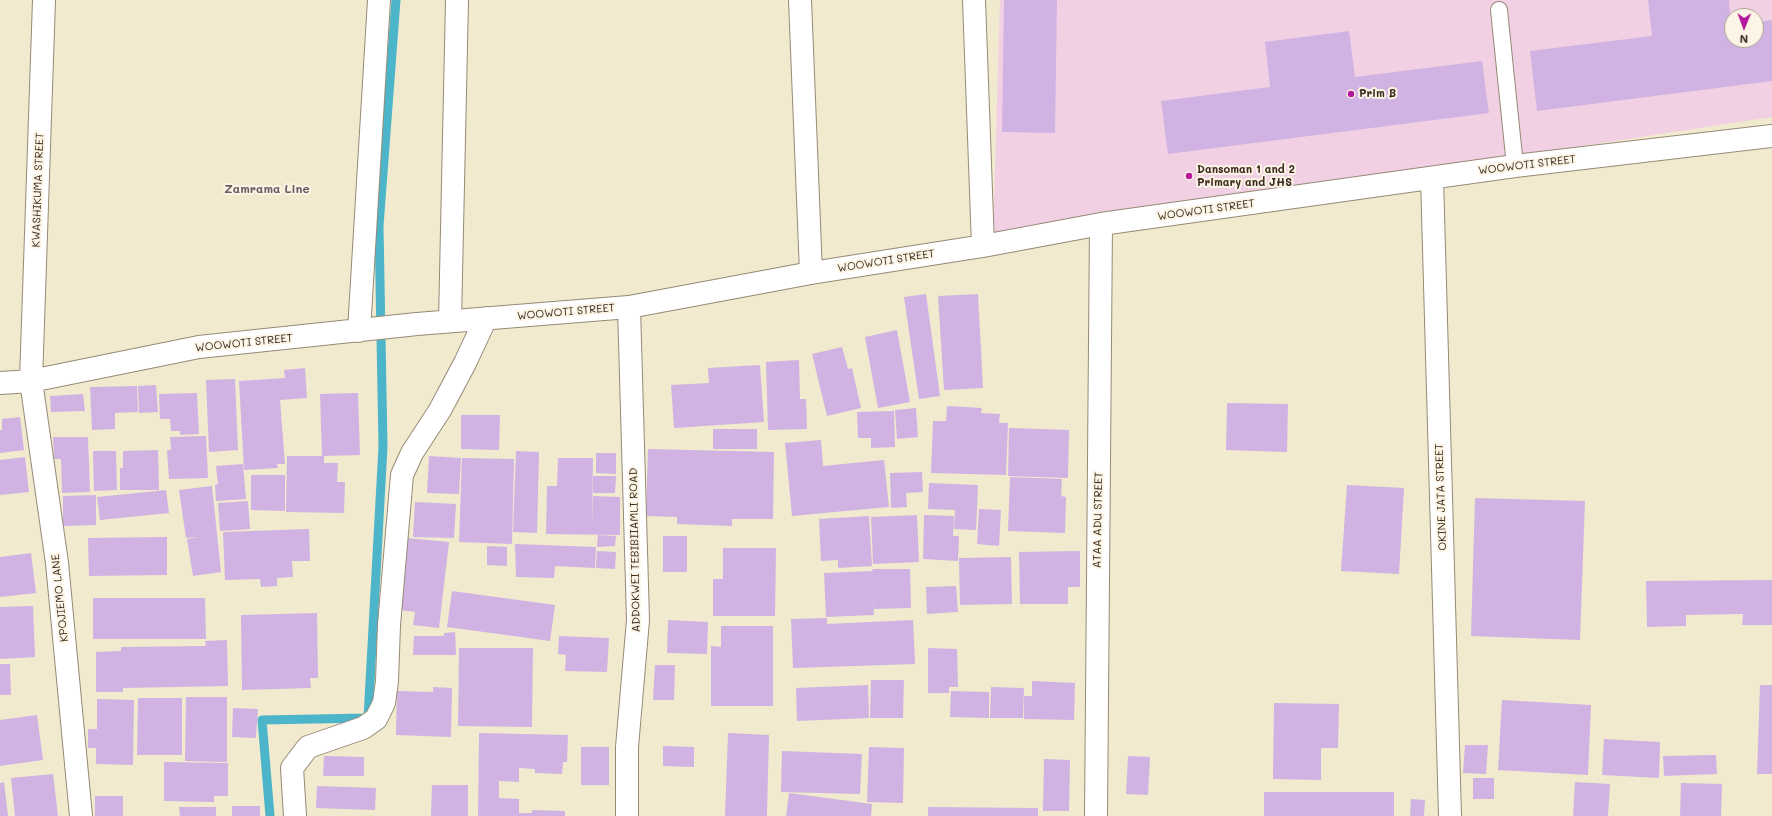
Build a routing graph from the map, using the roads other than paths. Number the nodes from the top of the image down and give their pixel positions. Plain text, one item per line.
1 (44, 0) edge
2 (379, 0) edge
3 (457, 0) edge
4 (800, 0) edge
5 (974, 0) edge
6 (1499, 10) dead end
7 (1772, 136) edge
8 (1515, 166) junction
9 (1432, 178) junction
10 (1101, 224) junction
11 (983, 246) junction
12 (811, 273) junction
13 (629, 307) junction
14 (486, 318) junction
15 (450, 321) junction
16 (368, 330) junction
17 (31, 381) junction
18 (0, 383) edge
19 (81, 816) edge
20 (295, 816) edge
21 (627, 816) edge
22 (1096, 816) edge
23 (1450, 816) edge

1 - 17 street, KWASHIKUMA STREET
2 - 16 street
3 - 15 street
4 - 12 street
5 - 11 street
6 - 8 lane
7 - 8 street, WOOWOTI STREET
8 - 9 street, WOOWOTI STREET
9 - 10 street, WOOWOTI STREET
9 - 23 street, OKINE JATA STREET
10 - 11 street, WOOWOTI STREET
10 - 22 street, ATAA ADU STREET
11 - 12 street, WOOWOTI STREET
12 - 13 street, WOOWOTI STREET
13 - 14 street, WOOWOTI STREET
13 - 21 street, ADDOKWEI TEBIBIIAMLI ROAD
14 - 15 street, WOOWOTI STREET
14 - 20 street
15 - 16 street, WOOWOTI STREET
16 - 17 street, WOOWOTI STREET
17 - 18 street, WOOWOTI STREET
17 - 19 street, KPOJIEMO LANE

